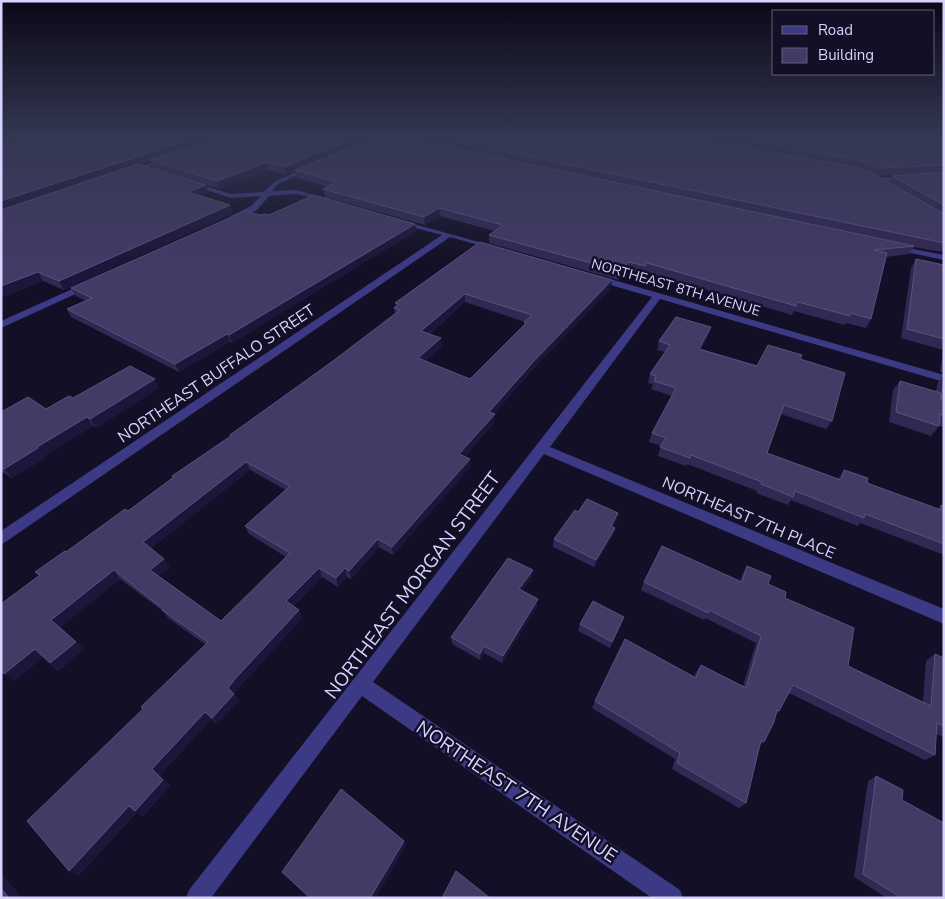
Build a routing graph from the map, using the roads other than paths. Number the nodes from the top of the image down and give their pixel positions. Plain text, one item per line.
1 (285, 178) edge
2 (871, 178) edge
3 (914, 178) edge
4 (875, 180) junction
5 (185, 182) edge
6 (884, 185) edge
7 (266, 194) junction
8 (334, 202) edge
9 (391, 218) edge
10 (224, 222) edge
11 (448, 234) junction
12 (886, 245) edge
13 (506, 251) edge
14 (944, 258) edge
15 (582, 274) edge
16 (100, 280) edge
17 (658, 296) junction
18 (1, 325) edge
19 (944, 379) edge
20 (541, 448) junction
21 (1, 539) edge
22 (944, 617) edge
23 (361, 685) junction
24 (197, 898) edge
25 (672, 898) edge

1 - 7 street
2 - 4 street
3 - 4 street
4 - 6 street
5 - 7 street
7 - 8 street
7 - 10 street
9 - 11 street
11 - 13 street
11 - 21 street, NORTHEAST BUFFALO STREET
12 - 14 street
15 - 17 street, NORTHEAST 8TH AVENUE
16 - 18 street
17 - 19 street, NORTHEAST 8TH AVENUE
17 - 20 street, NORTHEAST MORGAN STREET
20 - 22 street, NORTHEAST 7TH PLACE
20 - 23 street, NORTHEAST MORGAN STREET
23 - 24 street, NORTHEAST MORGAN STREET
23 - 25 street, NORTHEAST 7TH AVENUE

